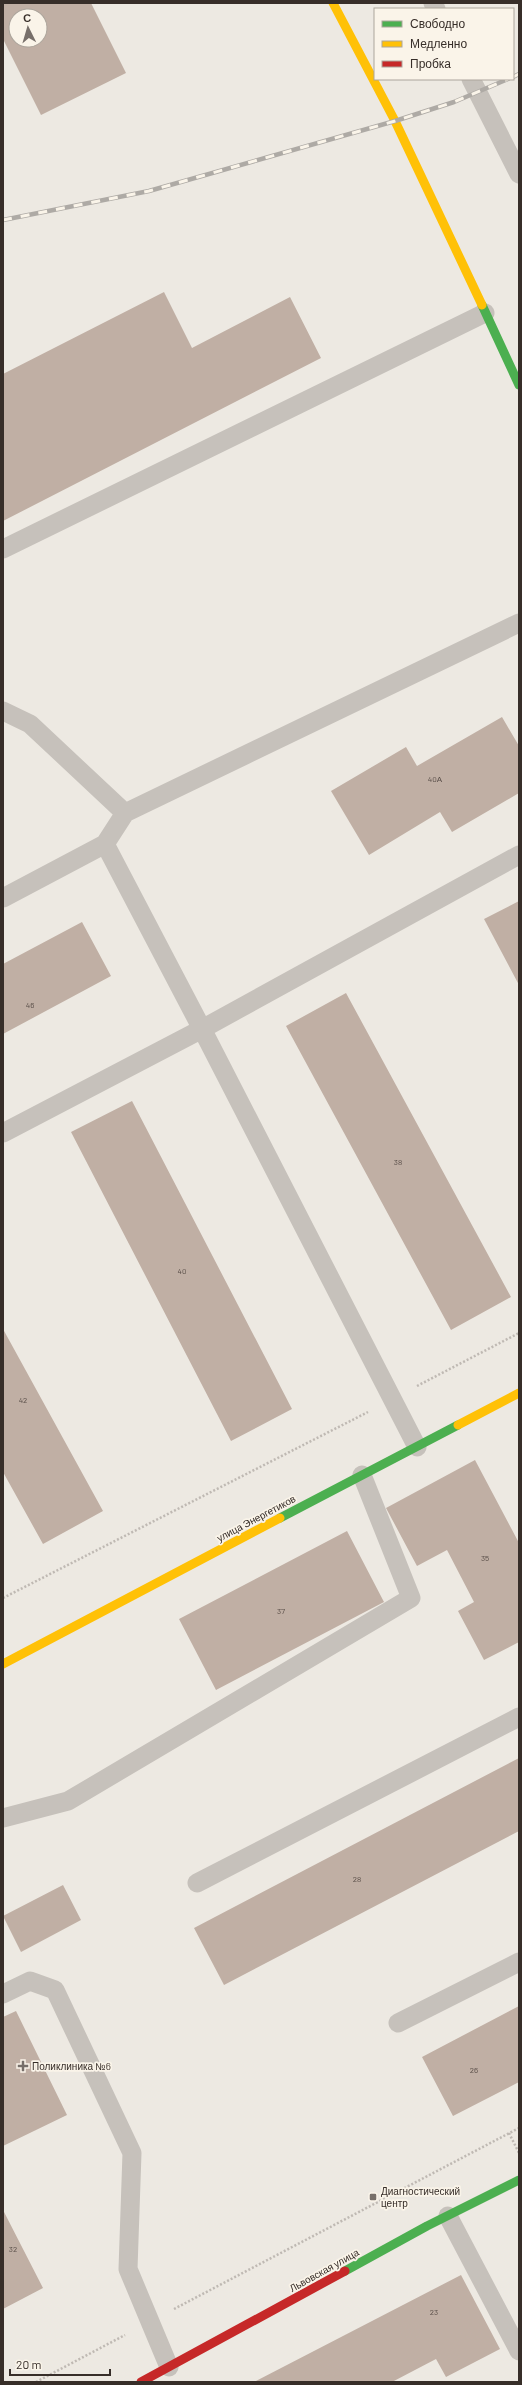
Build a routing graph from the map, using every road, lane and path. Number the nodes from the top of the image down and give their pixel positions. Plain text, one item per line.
1 (333, 3) edge
2 (472, 80) edge
3 (519, 174) edge
4 (485, 313) junction
5 (519, 385) edge
6 (3, 549) edge
7 (519, 623) edge
8 (3, 711) edge
9 (125, 813) junction
10 (105, 844) junction
11 (519, 855) edge
12 (3, 898) edge
13 (202, 1029) junction
14 (3, 1133) edge
15 (519, 1333) edge
16 (519, 1393) edge
17 (391, 1400) junction
18 (417, 1447) junction
19 (362, 1475) junction
20 (3, 1598) edge
21 (4, 1661) edge
22 (519, 1717) edge
23 (3, 1818) edge
24 (197, 1883) dead end
25 (519, 1962) edge
26 (3, 1994) edge
27 (398, 2023) dead end
28 (519, 2128) edge
29 (509, 2133) junction
30 (519, 2153) edge
31 (519, 2180) edge
32 (448, 2216) junction
33 (150, 2322) junction
34 (519, 2351) edge
35 (169, 2367) junction
36 (36, 2382) edge
37 (141, 2382) edge

1 - 4 street
2 - 3 lane
4 - 5 street
4 - 6 lane
7 - 9 lane
8 - 9 lane
9 - 10 lane
10 - 12 lane
10 - 13 lane
11 - 13 lane
13 - 14 lane
13 - 17 lane
15 - 17 path
16 - 18 street, улица Энергетиков
17 - 18 lane
17 - 20 path
18 - 19 street, улица Энергетиков
19 - 21 street, улица Энергетиков
19 - 23 lane
22 - 24 lane
25 - 27 lane
26 - 33 lane
28 - 29 path
29 - 30 path
29 - 33 path
31 - 32 street, Львовская улица
32 - 34 lane
32 - 35 street, Львовская улица
33 - 35 lane
33 - 36 path
35 - 37 street, Львовская улица

